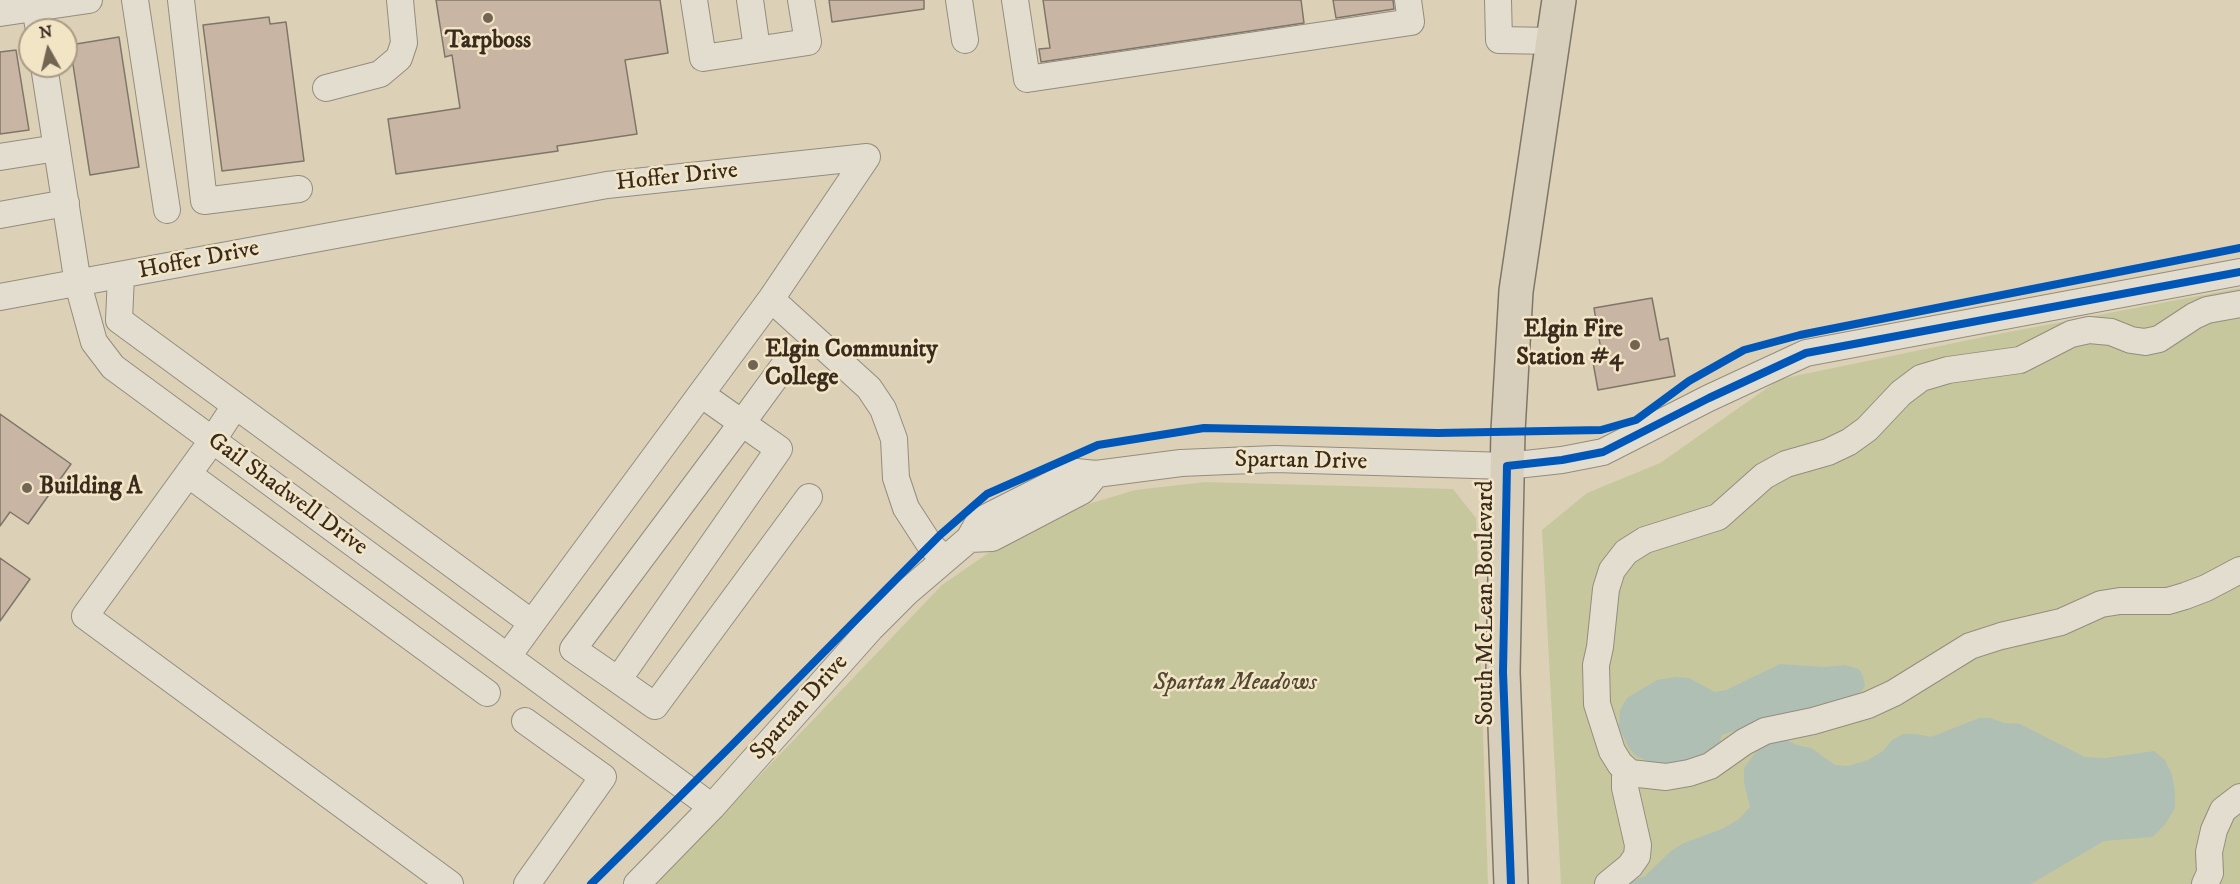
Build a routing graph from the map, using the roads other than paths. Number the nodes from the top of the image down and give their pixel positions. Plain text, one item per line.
1 (89, 0) edge
2 (135, 0) edge
3 (181, 0) edge
4 (400, 0) edge
5 (694, 0) edge
6 (750, 0) edge
7 (801, 0) edge
8 (959, 0) edge
9 (1015, 0) edge
10 (1408, 0) edge
11 (1498, 0) edge
12 (1559, 0) edge
13 (0, 14) edge
14 (30, 18) edge
15 (40, 18) edge
16 (964, 40) dead end
17 (1553, 41) junction
18 (757, 49) junction
19 (46, 78) edge
20 (326, 88) dead end
21 (57, 148) junction
22 (0, 157) edge
23 (299, 189) dead end
24 (66, 203) junction
25 (167, 210) dead end
26 (0, 215) edge
27 (2240, 272) edge
28 (121, 276) junction
29 (78, 284) junction
30 (0, 297) edge
31 (771, 299) junction
32 (2240, 304) edge
33 (783, 367) dead end
34 (700, 394) junction
35 (235, 406) junction
36 (742, 423) junction
37 (212, 441) junction
38 (1507, 466) junction
39 (188, 474) junction
40 (809, 497) dead end
41 (406, 529) junction
42 (945, 559) junction
43 (381, 562) junction
44 (2240, 570) edge
45 (532, 623) junction
46 (508, 656) junction
47 (618, 680) junction
48 (487, 693) dead end
49 (525, 722) dead end
50 (1630, 773) junction
51 (2240, 797) edge
52 (712, 807) junction
53 (450, 884) edge
54 (527, 884) edge
55 (637, 884) edge
56 (1511, 884) edge
57 (1608, 884) edge
58 (2205, 884) edge

1 - 15 street
2 - 25 street
3 - 23 street
4 - 20 street
5 - 18 street
6 - 18 street
7 - 18 street
8 - 16 street
9 - 10 street
11 - 17 street
12 - 17 main road, South McLean Boulevard
13 - 14 street
17 - 38 main road, South McLean Boulevard
19 - 21 street, Gail Shadwell Drive
21 - 22 street
21 - 24 street, Gail Shadwell Drive
24 - 26 street
24 - 29 street, Gail Shadwell Drive
27 - 38 street, Spartan Drive
28 - 29 street, Hoffer Drive
28 - 31 street, Hoffer Drive
28 - 35 street
29 - 30 street, Hoffer Drive
29 - 37 street, Gail Shadwell Drive
31 - 34 street
31 - 42 street
32 - 50 street
33 - 36 street
34 - 36 street
34 - 45 street
35 - 37 street
35 - 41 street
36 - 47 street
36 - 47 street
37 - 39 street
37 - 43 street, Gail Shadwell Drive
38 - 42 street, Spartan Drive
38 - 56 main road, South McLean Boulevard
39 - 48 street
39 - 53 street
40 - 47 street
41 - 43 street
41 - 45 street
42 - 52 street, Spartan Drive
43 - 46 street, Gail Shadwell Drive
44 - 50 street
45 - 46 street
46 - 52 street, Gail Shadwell Drive
49 - 54 street
50 - 57 street
51 - 58 street
52 - 55 street, Spartan Drive

